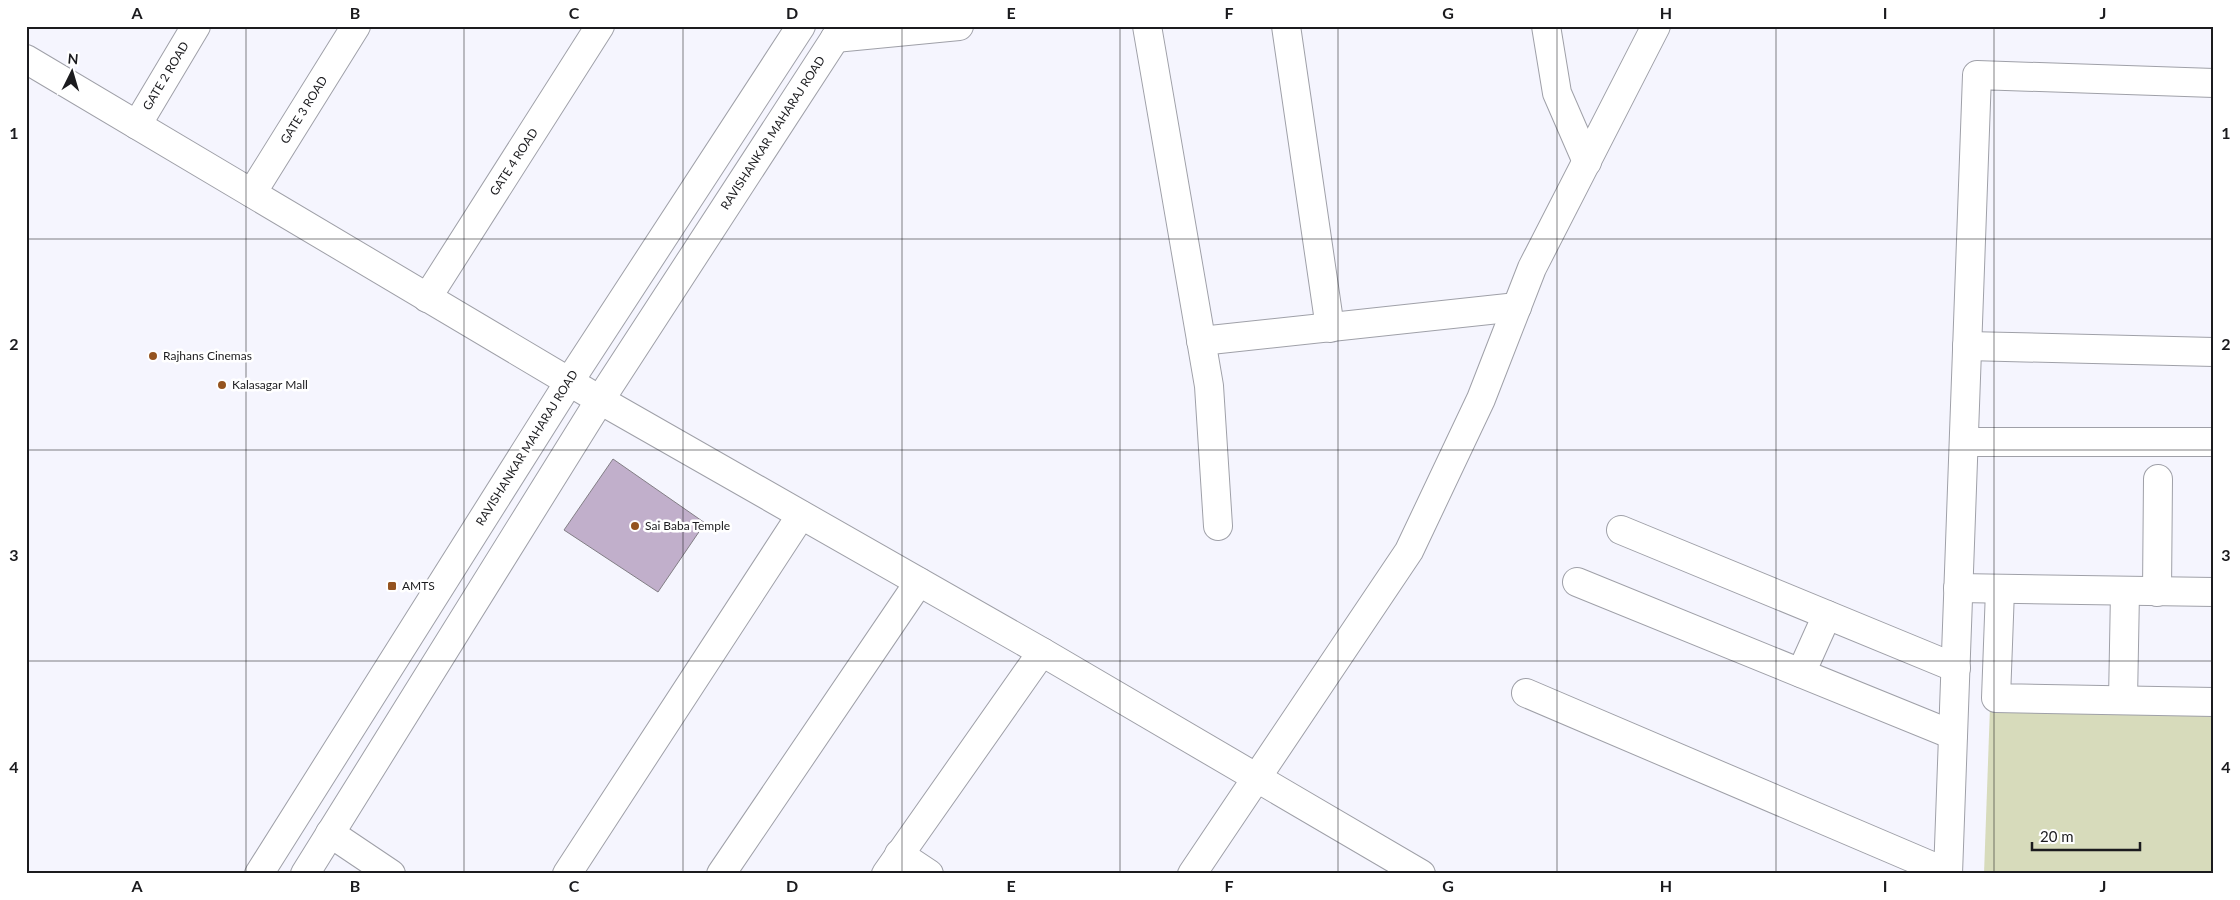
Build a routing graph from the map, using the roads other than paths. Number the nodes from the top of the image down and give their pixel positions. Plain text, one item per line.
1 (196, 26) edge
2 (356, 26) edge
3 (600, 26) edge
4 (801, 26) edge
5 (960, 26) edge
6 (1147, 26) edge
7 (1286, 26) edge
8 (1546, 26) edge
9 (1656, 26) edge
10 (839, 32) edge
11 (26, 59) edge
12 (2214, 83) edge
13 (137, 126) junction
14 (1587, 162) junction
15 (252, 193) junction
16 (427, 298) junction
17 (1517, 307) junction
18 (1330, 328) junction
19 (1201, 342) junction
20 (1967, 346) junction
21 (2214, 352) edge
22 (569, 382) junction
23 (600, 400) junction
24 (1964, 442) junction
25 (2214, 442) edge
26 (2158, 479) dead end
27 (801, 515) junction
28 (1218, 526) dead end
29 (1620, 530) dead end
30 (919, 582) junction
31 (1577, 582) dead end
32 (1958, 588) junction
33 (2000, 590) junction
34 (2125, 592) junction
35 (2157, 592) junction
36 (2214, 592) edge
37 (1827, 614) junction
38 (1042, 652) junction
39 (1956, 668) junction
40 (1801, 673) junction
41 (1526, 693) dead end
42 (2123, 700) junction
43 (2214, 702) edge
44 (1953, 735) junction
45 (1255, 778) junction
46 (330, 833) junction
47 (893, 864) edge
48 (259, 874) edge
49 (305, 874) edge
50 (392, 874) edge
51 (567, 874) edge
52 (721, 874) edge
53 (929, 874) edge
54 (1192, 874) edge
55 (1421, 874) edge
56 (1948, 874) edge

1 - 13 street, GATE 2 ROAD
2 - 15 street, GATE 3 ROAD
3 - 16 street, GATE 4 ROAD
4 - 22 street, RAVISHANKAR MAHARAJ ROAD
5 - 10 street
6 - 19 street
7 - 18 street
8 - 14 street
9 - 14 street
10 - 23 street, RAVISHANKAR MAHARAJ ROAD
11 - 13 street
12 - 20 street
13 - 15 street
14 - 17 street
15 - 16 street
16 - 22 street
17 - 18 street
17 - 45 street
18 - 19 street
19 - 28 street
20 - 21 street
20 - 24 street
22 - 23 street
22 - 48 street, RAVISHANKAR MAHARAJ ROAD
23 - 27 street
23 - 46 street, RAVISHANKAR MAHARAJ ROAD
24 - 25 street
24 - 32 street
26 - 35 street
27 - 30 street
27 - 51 street
29 - 37 street
30 - 38 street
30 - 52 street
31 - 40 street
32 - 33 street
32 - 39 street
33 - 34 street
33 - 42 street
34 - 35 street
34 - 42 street
35 - 36 street
37 - 39 street
37 - 40 street
38 - 45 street
38 - 47 street
39 - 44 street
40 - 44 street
41 - 56 street
42 - 43 street
44 - 56 street
45 - 54 street
45 - 55 street
46 - 49 street, RAVISHANKAR MAHARAJ ROAD
46 - 50 street
47 - 53 street

